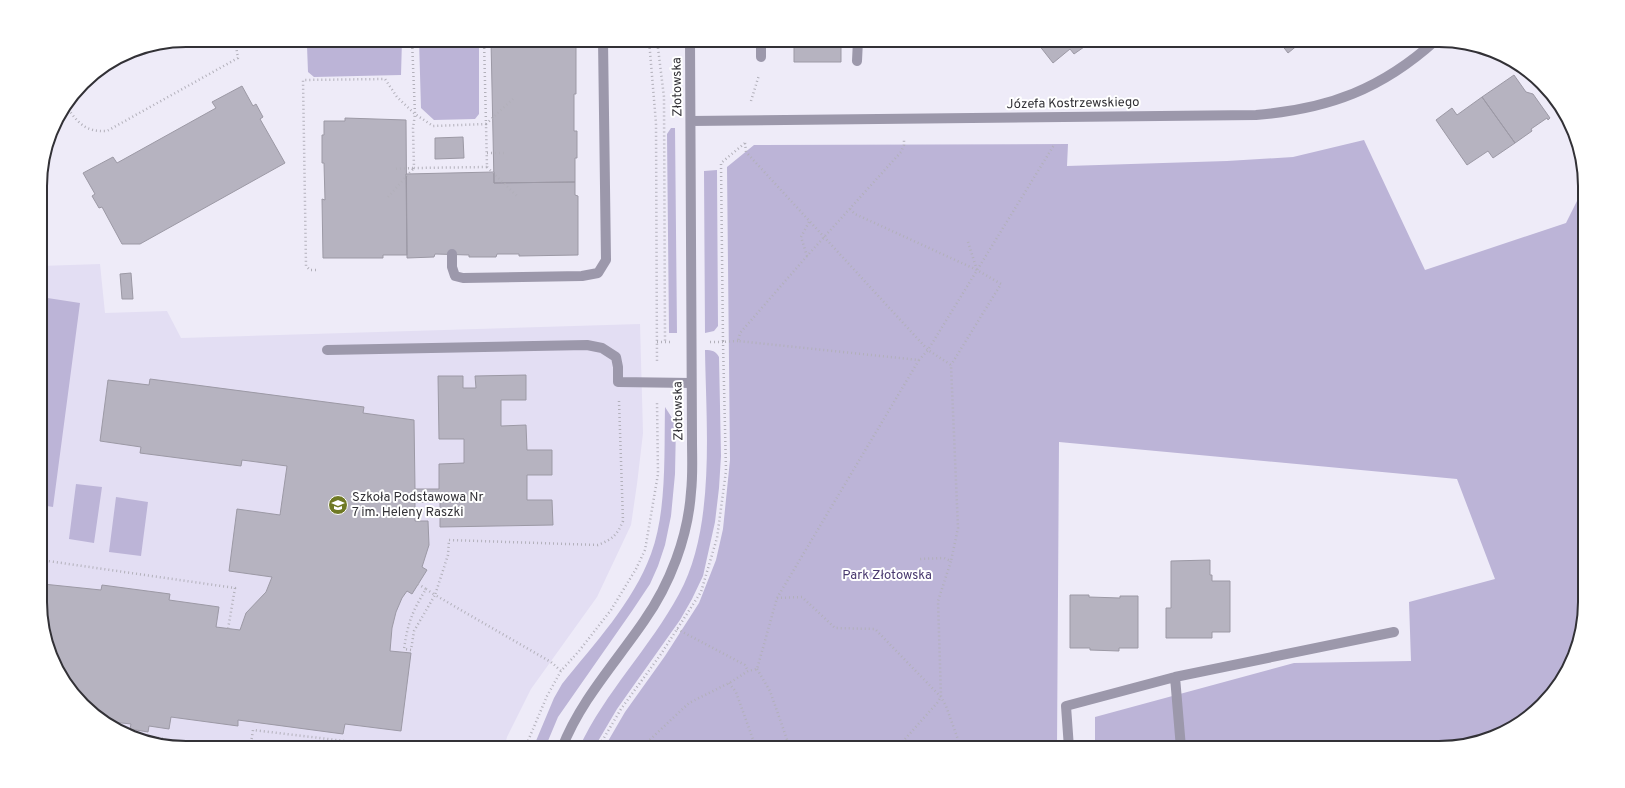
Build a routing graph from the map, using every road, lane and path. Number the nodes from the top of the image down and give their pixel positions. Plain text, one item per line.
1 (236, 47) edge
2 (412, 47) edge
3 (484, 47) edge
4 (603, 47) edge
5 (650, 47) edge
6 (658, 47) edge
7 (690, 47) edge
8 (761, 47) edge
9 (858, 47) edge
10 (1428, 47) edge
11 (761, 57) joint
12 (857, 61) dead end
13 (515, 97) dead end
14 (69, 110) edge
15 (415, 114) junction
16 (904, 118) junction
17 (744, 120) junction
18 (691, 121) junction
19 (486, 124) junction
20 (745, 143) junction
21 (1054, 145) dead end
22 (507, 152) dead end
23 (487, 153) junction
24 (487, 167) junction
25 (393, 168) dead end
26 (414, 168) junction
27 (388, 197) dead end
28 (518, 197) dead end
29 (850, 209) junction
30 (809, 222) junction
31 (824, 238) junction
32 (968, 242) dead end
33 (452, 254) dead end
34 (807, 256) junction
35 (316, 270) dead end
36 (977, 270) junction
37 (738, 341) junction
38 (657, 342) junction
39 (665, 342) junction
40 (676, 342) dead end
41 (327, 350) dead end
42 (928, 350) junction
43 (919, 360) junction
44 (951, 365) junction
45 (618, 382) junction
46 (657, 382) junction
47 (691, 383) junction
48 (918, 559) dead end
49 (47, 561) edge
50 (951, 561) junction
51 (418, 584) dead end
52 (426, 589) junction
53 (435, 595) junction
54 (777, 598) junction
55 (228, 629) dead end
56 (677, 629) dead end
57 (1394, 632) dead end
58 (757, 669) junction
59 (561, 671) junction
60 (748, 671) junction
61 (1176, 677) junction
62 (729, 683) junction
63 (941, 697) junction
64 (162, 738) edge
65 (166, 739) dead end
66 (251, 741) edge
67 (344, 741) edge
68 (529, 741) edge
69 (565, 741) edge
70 (648, 741) edge
71 (754, 741) edge
72 (788, 741) edge
73 (903, 741) edge
74 (958, 741) edge
75 (1068, 741) edge
76 (1181, 741) edge

1 - 14 path
2 - 15 path
3 - 19 path
4 - 33 street
5 - 38 path
6 - 39 path
7 - 18 street, Złotowska
8 - 11 street
9 - 12 street
10 - 16 street, Józefa Kostrzewskiego
11 - 17 path
13 - 19 path
15 - 19 path
15 - 26 path
15 - 35 path
16 - 17 street, Józefa Kostrzewskiego
16 - 29 path
17 - 18 street, Józefa Kostrzewskiego
17 - 20 path
18 - 47 street, Złotowska
19 - 23 path
20 - 30 path
20 - 37 path
21 - 36 path
22 - 23 path
23 - 24 path
24 - 26 path
24 - 28 path
25 - 26 path
26 - 27 path
29 - 31 path
29 - 36 path
30 - 31 path
30 - 34 path
31 - 34 path
31 - 42 path
32 - 36 path
34 - 37 path
36 - 42 path
36 - 44 path
37 - 43 path
38 - 39 path
38 - 46 path
39 - 40 path
41 - 45 street
42 - 43 path
42 - 44 path
43 - 54 path
44 - 50 path
45 - 46 street
45 - 53 path
46 - 47 street
46 - 59 path
47 - 69 street, Złotowska
48 - 50 path
49 - 55 path
50 - 63 path
51 - 52 path
52 - 53 path
52 - 53 path
53 - 59 path
54 - 58 path
54 - 63 path
56 - 60 path
57 - 61 street
58 - 60 path
58 - 72 path
59 - 68 path
60 - 62 path
61 - 75 street
61 - 76 street
62 - 70 path
62 - 71 path
63 - 73 path
63 - 74 path
64 - 65 path
66 - 67 path

